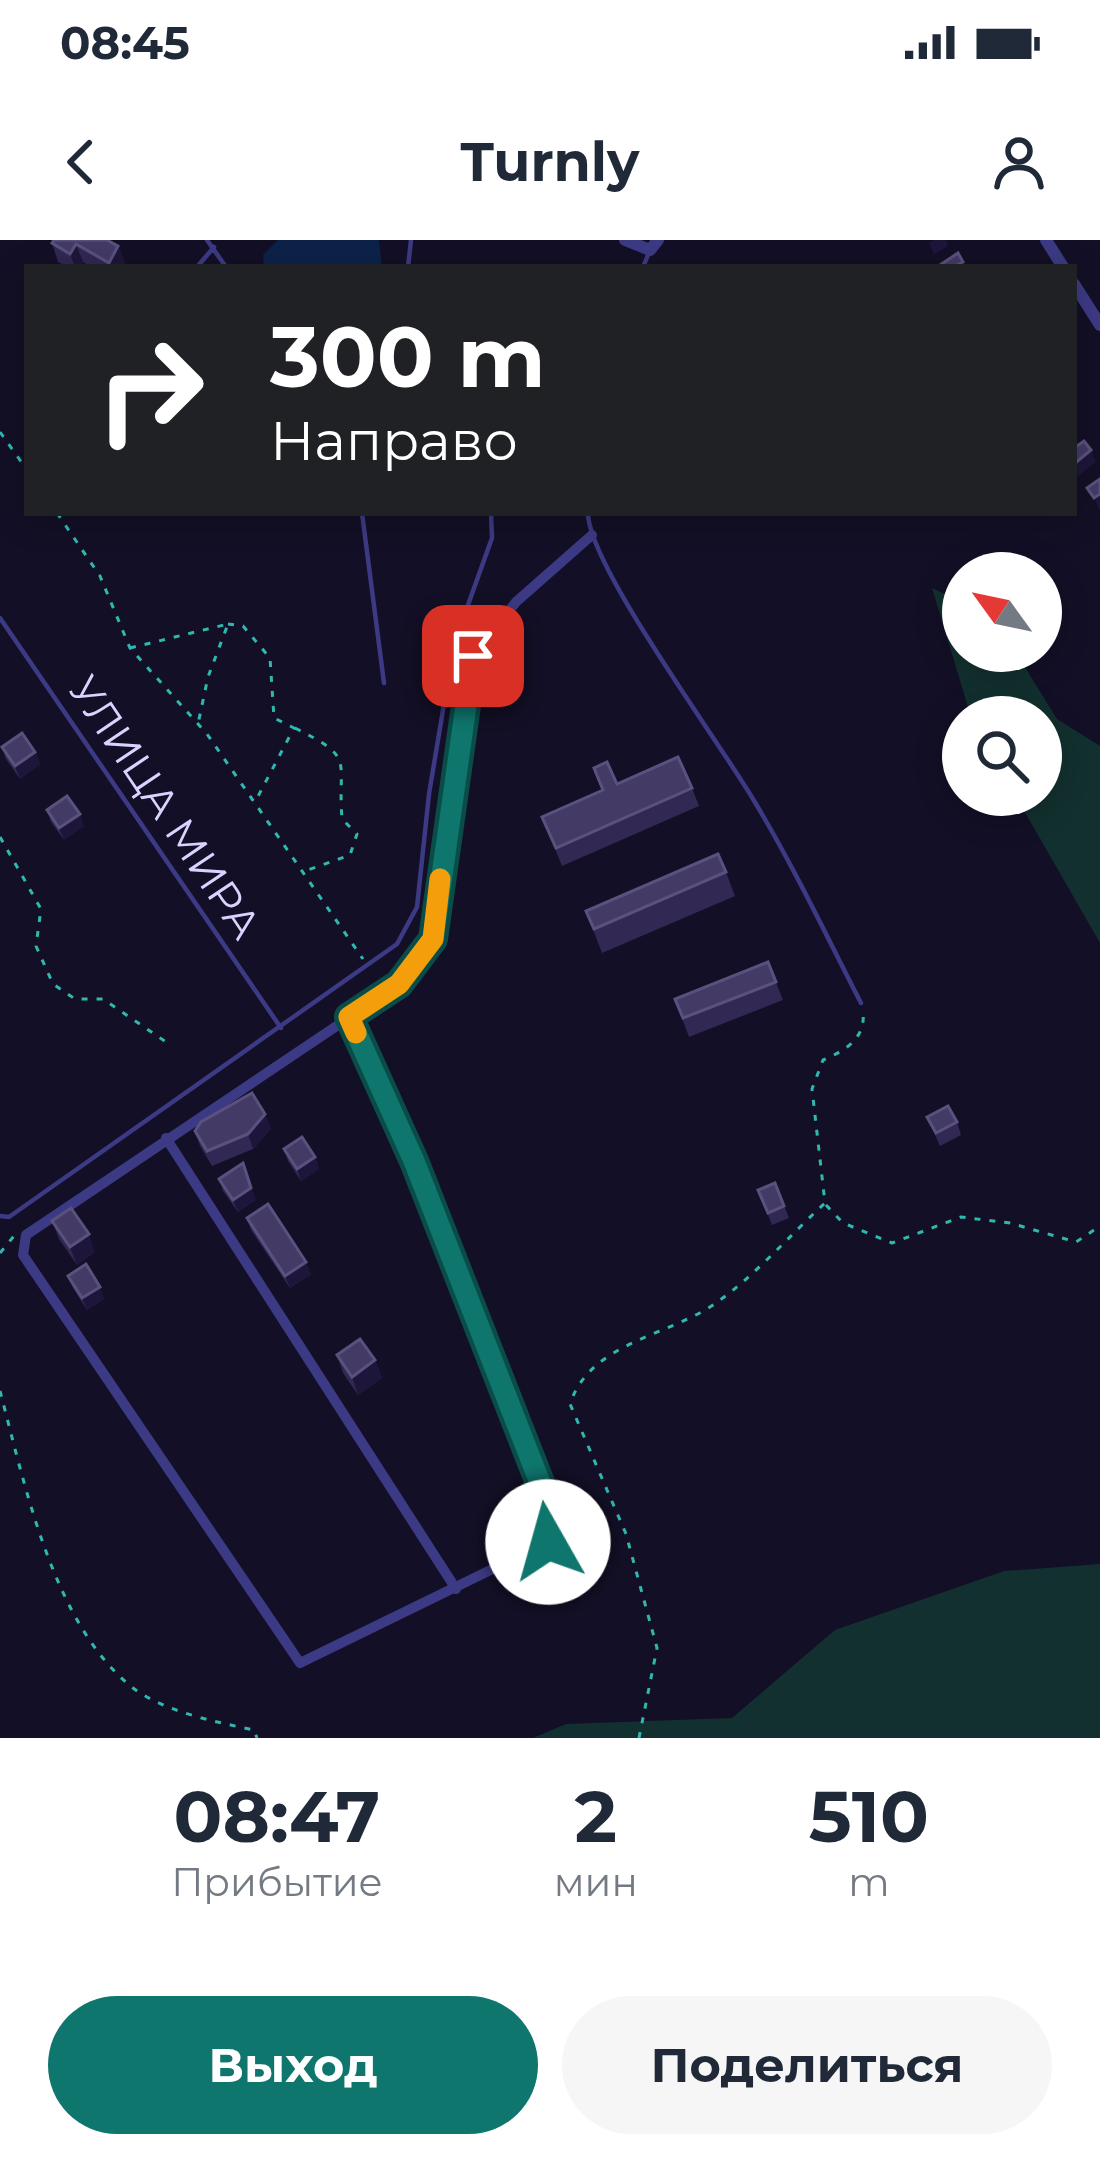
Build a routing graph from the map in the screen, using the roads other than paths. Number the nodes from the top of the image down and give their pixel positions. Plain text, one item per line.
1 (207, 240) edge
2 (625, 240) edge
3 (654, 245) edge
4 (214, 247) junction
5 (200, 264) edge
6 (224, 264) edge
7 (1077, 289) edge
8 (1100, 325) edge
9 (362, 516) edge
10 (491, 516) edge
11 (589, 516) edge
12 (592, 535) junction
13 (0, 618) edge
14 (384, 683) dead end
15 (861, 1003) road end
16 (349, 1017) junction
17 (281, 1028) junction
18 (166, 1138) junction
19 (0, 1216) edge
20 (456, 1589) junction

1 - 4 lane
2 - 3 street
4 - 5 lane
4 - 6 lane
7 - 8 street
9 - 14 lane
10 - 17 lane
11 - 12 lane
12 - 15 lane
12 - 16 street
13 - 17 lane, УЛИЦА МИРА
16 - 18 street
16 - 20 street
17 - 19 lane
18 - 20 street
18 - 20 street

